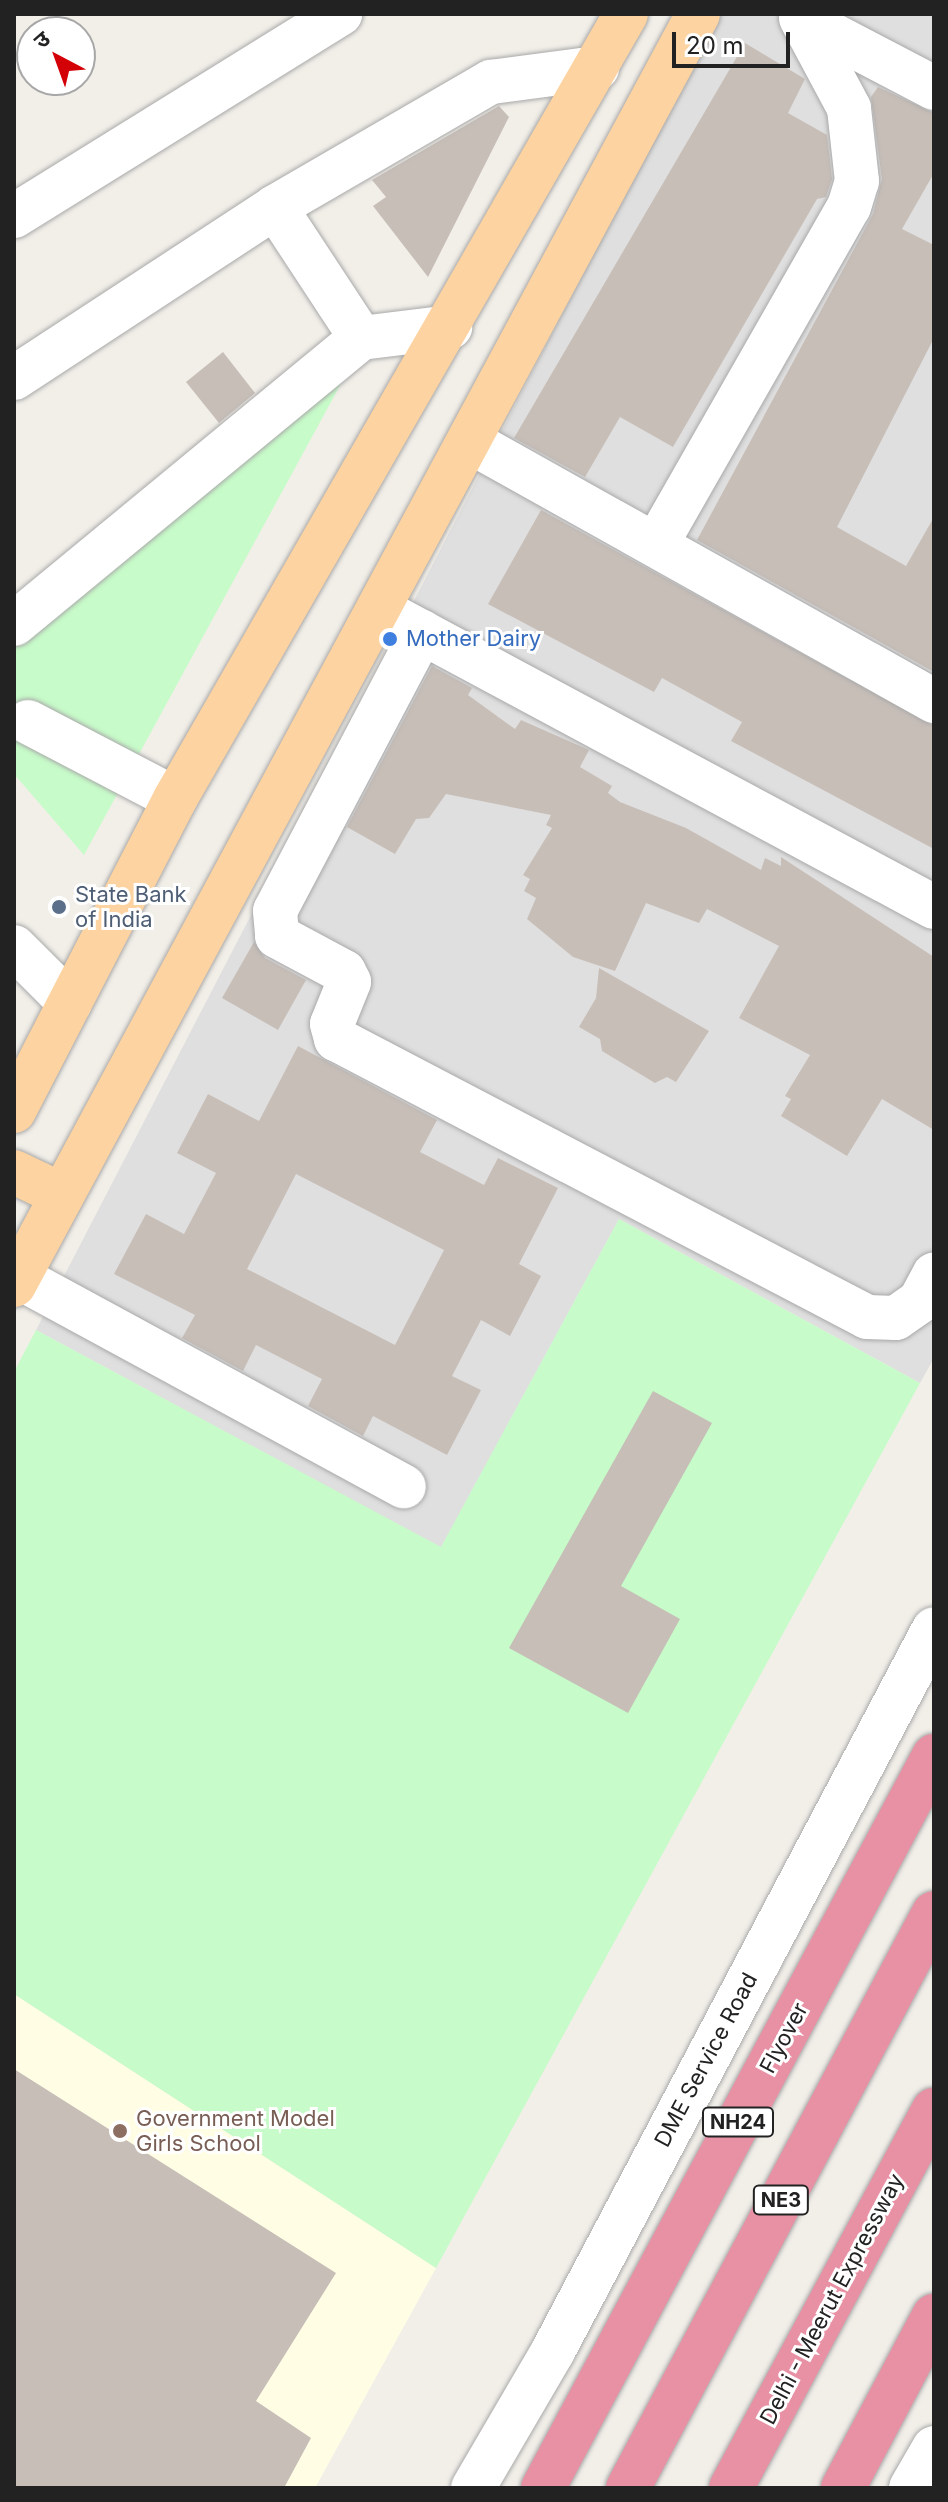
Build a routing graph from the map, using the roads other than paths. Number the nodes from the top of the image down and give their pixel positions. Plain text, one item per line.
1 (340, 14) edge
2 (698, 14) edge
3 (794, 16) edge
4 (280, 27) edge
5 (611, 32) edge
6 (934, 88) edge
7 (275, 207) junction
8 (14, 216) edge
9 (450, 327) junction
10 (361, 338) junction
11 (14, 378) edge
12 (469, 441) junction
13 (657, 543) junction
14 (377, 608) junction
15 (14, 624) edge
16 (422, 632) junction
17 (934, 701) edge
18 (28, 722) dead end
19 (175, 799) junction
20 (934, 907) edge
21 (14, 947) edge
22 (70, 1003) junction
23 (14, 1111) edge
24 (14, 1172) edge
25 (62, 1195) junction
26 (934, 1275) edge
27 (16, 1281) edge
28 (404, 1487) dead end
29 (934, 1629) edge
30 (934, 1756) edge
31 (934, 1913) edge
32 (934, 2110) edge
33 (934, 2316) edge
34 (934, 2448) edge
35 (473, 2488) edge
36 (543, 2488) edge
37 (628, 2488) edge
38 (731, 2488) edge
39 (843, 2488) edge
40 (911, 2488) edge

1 - 4 street
2 - 12 main road
3 - 6 street
3 - 13 street
4 - 8 street
5 - 7 street
5 - 9 main road
7 - 10 street
7 - 11 street
9 - 10 street
9 - 19 main road
10 - 15 street
12 - 13 street
12 - 14 main road
13 - 17 street
14 - 16 street
14 - 25 main road
16 - 20 street
16 - 26 street
18 - 19 street
19 - 22 main road
21 - 22 street
22 - 23 main road
24 - 25 main road
25 - 27 main road
27 - 28 street
29 - 35 street, DME Service Road
30 - 36 highway, Flyover / NH24
31 - 37 highway, NE3
32 - 38 highway, Delhi - Meerut Expressway
33 - 39 highway
34 - 40 street

